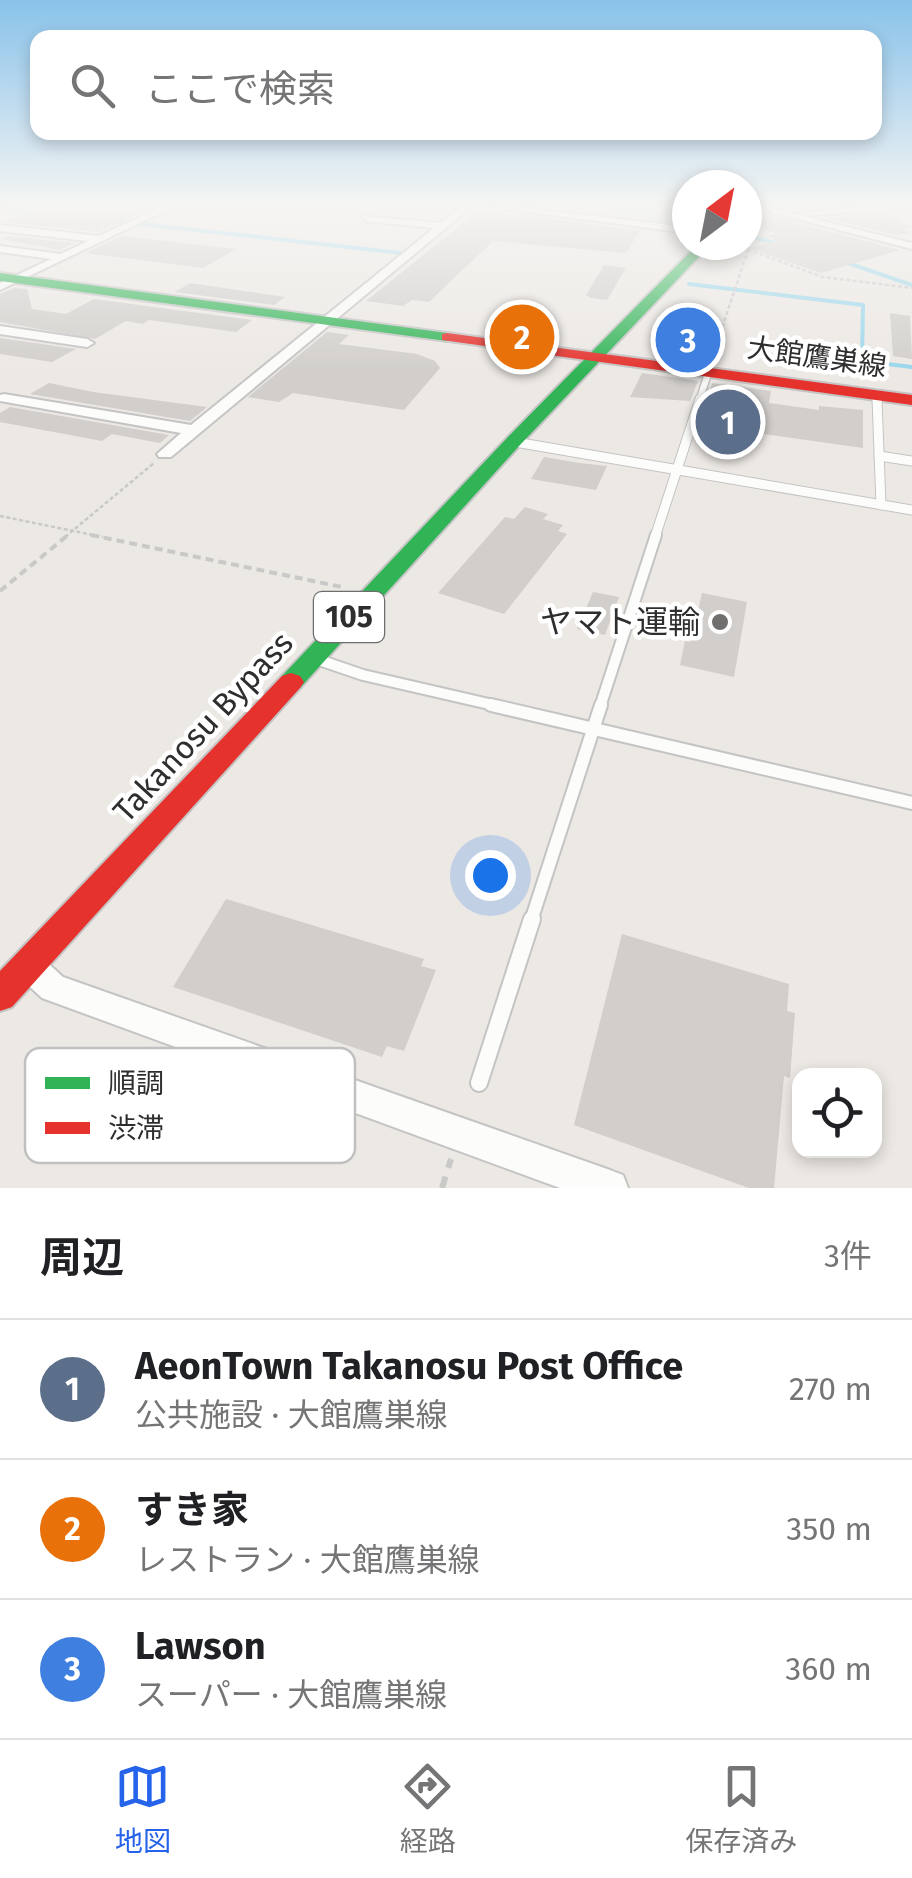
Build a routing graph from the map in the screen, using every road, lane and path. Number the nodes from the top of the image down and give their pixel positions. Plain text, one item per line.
1 (50, 262) edge
2 (398, 262) edge
3 (687, 262) edge
4 (743, 262) edge
5 (784, 262) edge
6 (5, 281) edge
7 (912, 288) edge
8 (326, 321) junction
9 (0, 330) edge
10 (87, 343) dead end
11 (592, 358) junction
12 (708, 373) junction
13 (878, 395) junction
14 (4, 398) dead end
15 (912, 400) edge
16 (194, 430) junction
17 (514, 441) junction
18 (165, 454) joint
19 (880, 456) junction
20 (912, 461) edge
21 (676, 471) junction
22 (881, 505) junction
23 (912, 510) edge
24 (0, 516) edge
25 (72, 532) junction
26 (0, 591) edge
27 (371, 593) junction
28 (312, 657) junction
29 (593, 729) junction
30 (912, 804) edge
31 (26, 964) junction
32 (0, 995) edge
33 (219, 1048) edge
34 (479, 1083) dead end
35 (355, 1097) edge
36 (459, 1135) junction
37 (442, 1188) edge
38 (610, 1188) edge

1 - 6 street
2 - 8 street
3 - 11 main road, Takanosu Bypass / 105
4 - 12 path
5 - 7 path
6 - 8 main road, 大館鷹巣線
8 - 11 main road, 大館鷹巣線
8 - 16 street
9 - 10 street
11 - 12 main road, 大館鷹巣線
11 - 17 main road, Takanosu Bypass / 105
12 - 13 main road, 大館鷹巣線
12 - 21 lane
13 - 15 main road, 大館鷹巣線
13 - 19 lane
14 - 16 street
16 - 18 street
17 - 21 lane
17 - 27 main road, Takanosu Bypass / 105
18 - 25 path
19 - 20 lane
19 - 22 lane
21 - 22 lane
21 - 29 lane
22 - 23 lane
24 - 25 path
25 - 26 path
25 - 27 path
27 - 28 main road, Takanosu Bypass / 105
28 - 29 lane
28 - 31 main road, Takanosu Bypass / 105
29 - 30 lane
29 - 34 lane
31 - 32 main road, Takanosu Bypass / 105
31 - 33 street
35 - 36 street
36 - 37 path
36 - 38 street

